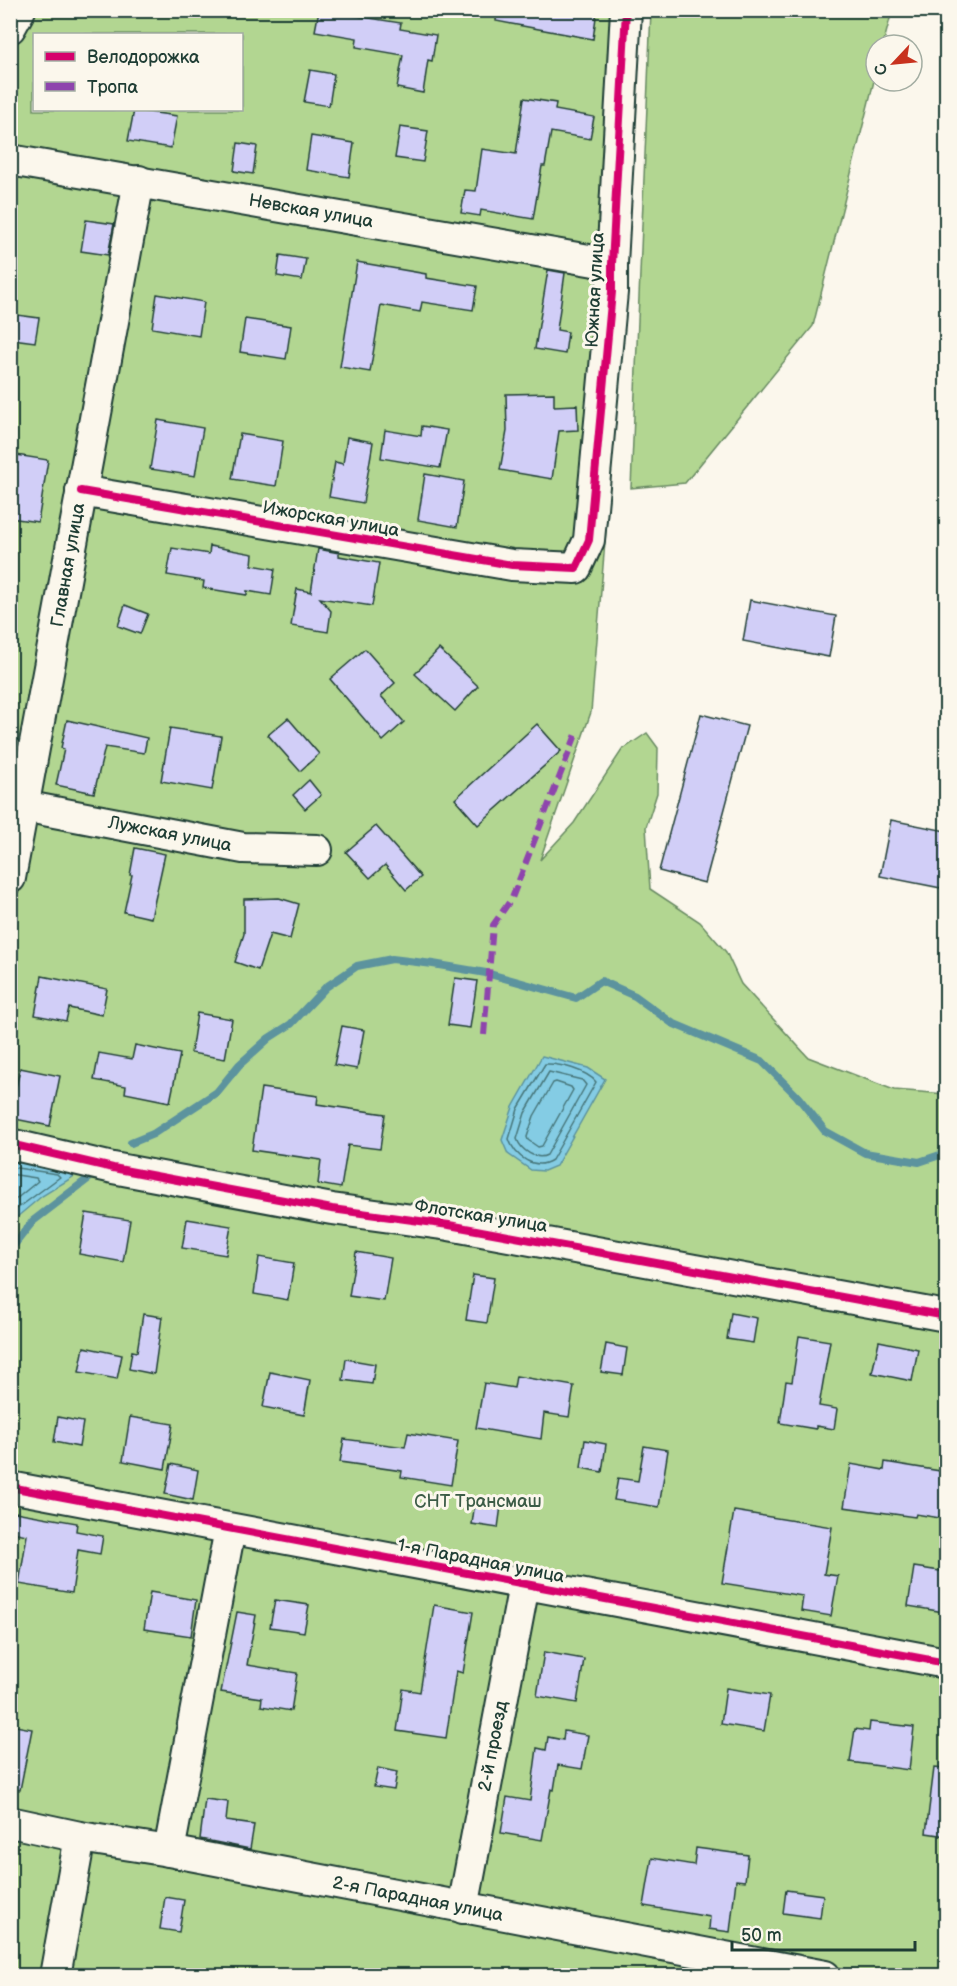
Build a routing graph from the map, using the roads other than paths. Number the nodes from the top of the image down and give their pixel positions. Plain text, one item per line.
1 (20, 10) edge
2 (626, 10) edge
3 (10, 28) edge
4 (10, 160) edge
5 (138, 181) junction
6 (612, 264) junction
7 (81, 491) junction
8 (576, 568) joint
9 (23, 806) junction
10 (317, 850) dead end
11 (10, 878) edge
12 (10, 1144) edge
13 (946, 1316) edge
14 (10, 1487) edge
15 (230, 1529) junction
16 (524, 1585) junction
17 (946, 1663) edge
18 (10, 1822) edge
19 (80, 1837) junction
20 (169, 1851) junction
21 (463, 1908) junction
22 (55, 1976) edge
23 (825, 1976) edge

1 - 3 street
2 - 6 street, Южная улица
4 - 5 street, Невская улица
5 - 6 street, Невская улица
5 - 7 street, Главная улица
6 - 8 street, Южная улица
7 - 8 street, Ижорская улица
7 - 9 street, Главная улица
9 - 10 street, Лужская улица
9 - 11 street, Главная улица
12 - 13 street, Флотская улица
14 - 15 street, 1-я Парадная улица
15 - 16 street, 1-я Парадная улица
15 - 20 street
16 - 17 street, 1-я Парадная улица
16 - 21 street, 2-й проезд
18 - 19 street, 2-я Парадная улица
19 - 20 street, 2-я Парадная улица
19 - 22 street
20 - 21 street, 2-я Парадная улица
21 - 23 street, 2-я Парадная улица

